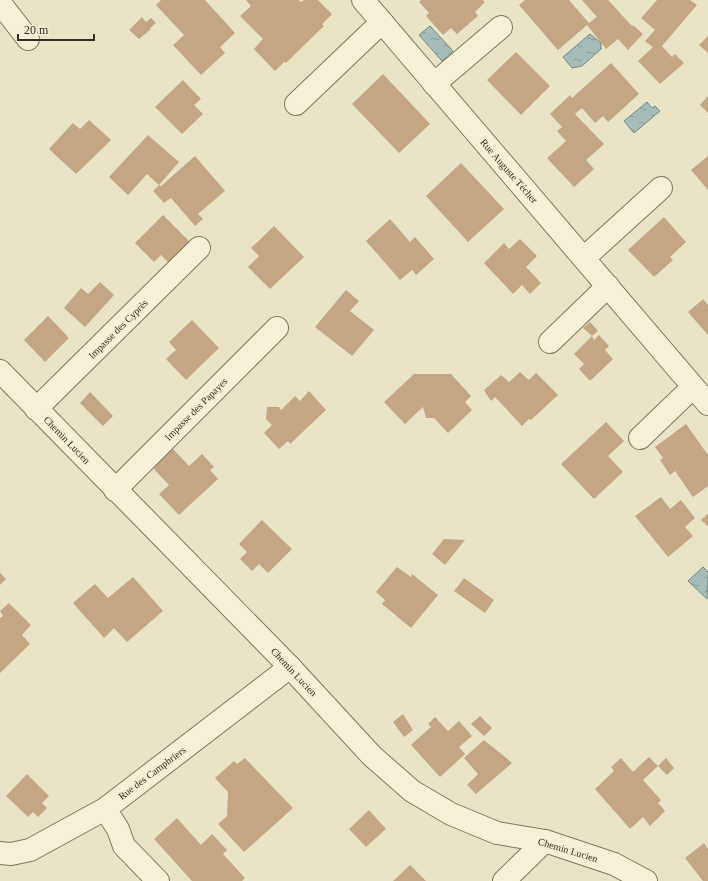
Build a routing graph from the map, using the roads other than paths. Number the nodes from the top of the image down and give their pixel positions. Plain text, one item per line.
1 (363, 0) edge
2 (0, 3) edge
3 (382, 22) junction
4 (501, 27) dead end
5 (28, 39) dead end
6 (434, 84) junction
7 (296, 104) dead end
8 (661, 188) dead end
9 (199, 248) dead end
10 (584, 258) junction
11 (608, 286) junction
12 (277, 328) dead end
13 (550, 342) dead end
14 (0, 371) edge
15 (693, 387) junction
16 (708, 404) edge
17 (36, 409) junction
18 (640, 438) dead end
19 (115, 490) junction
20 (290, 667) junction
21 (105, 809) junction
22 (545, 841) junction
23 (0, 853) edge
24 (158, 881) edge
25 (504, 881) edge
26 (646, 881) edge

1 - 3 street, Rue Auguste Técher
2 - 5 street
3 - 6 street, Rue Auguste Técher
3 - 7 street
4 - 6 street
6 - 10 street, Rue Auguste Técher
8 - 10 street
9 - 17 street, Impasse des Cyprès
10 - 11 street, Rue Auguste Técher
11 - 13 street
11 - 15 street, Rue Auguste Técher
12 - 19 street, Impasse des Papayes
14 - 17 street, Chemin Lucien
15 - 16 street, Rue Auguste Técher
15 - 18 street
17 - 19 street, Chemin Lucien
19 - 20 street, Chemin Lucien
20 - 21 street, Rue des Camphriers
20 - 22 street, Chemin Lucien
21 - 23 street, Rue des Camphriers
21 - 24 street
22 - 25 street
22 - 26 street, Chemin Lucien

